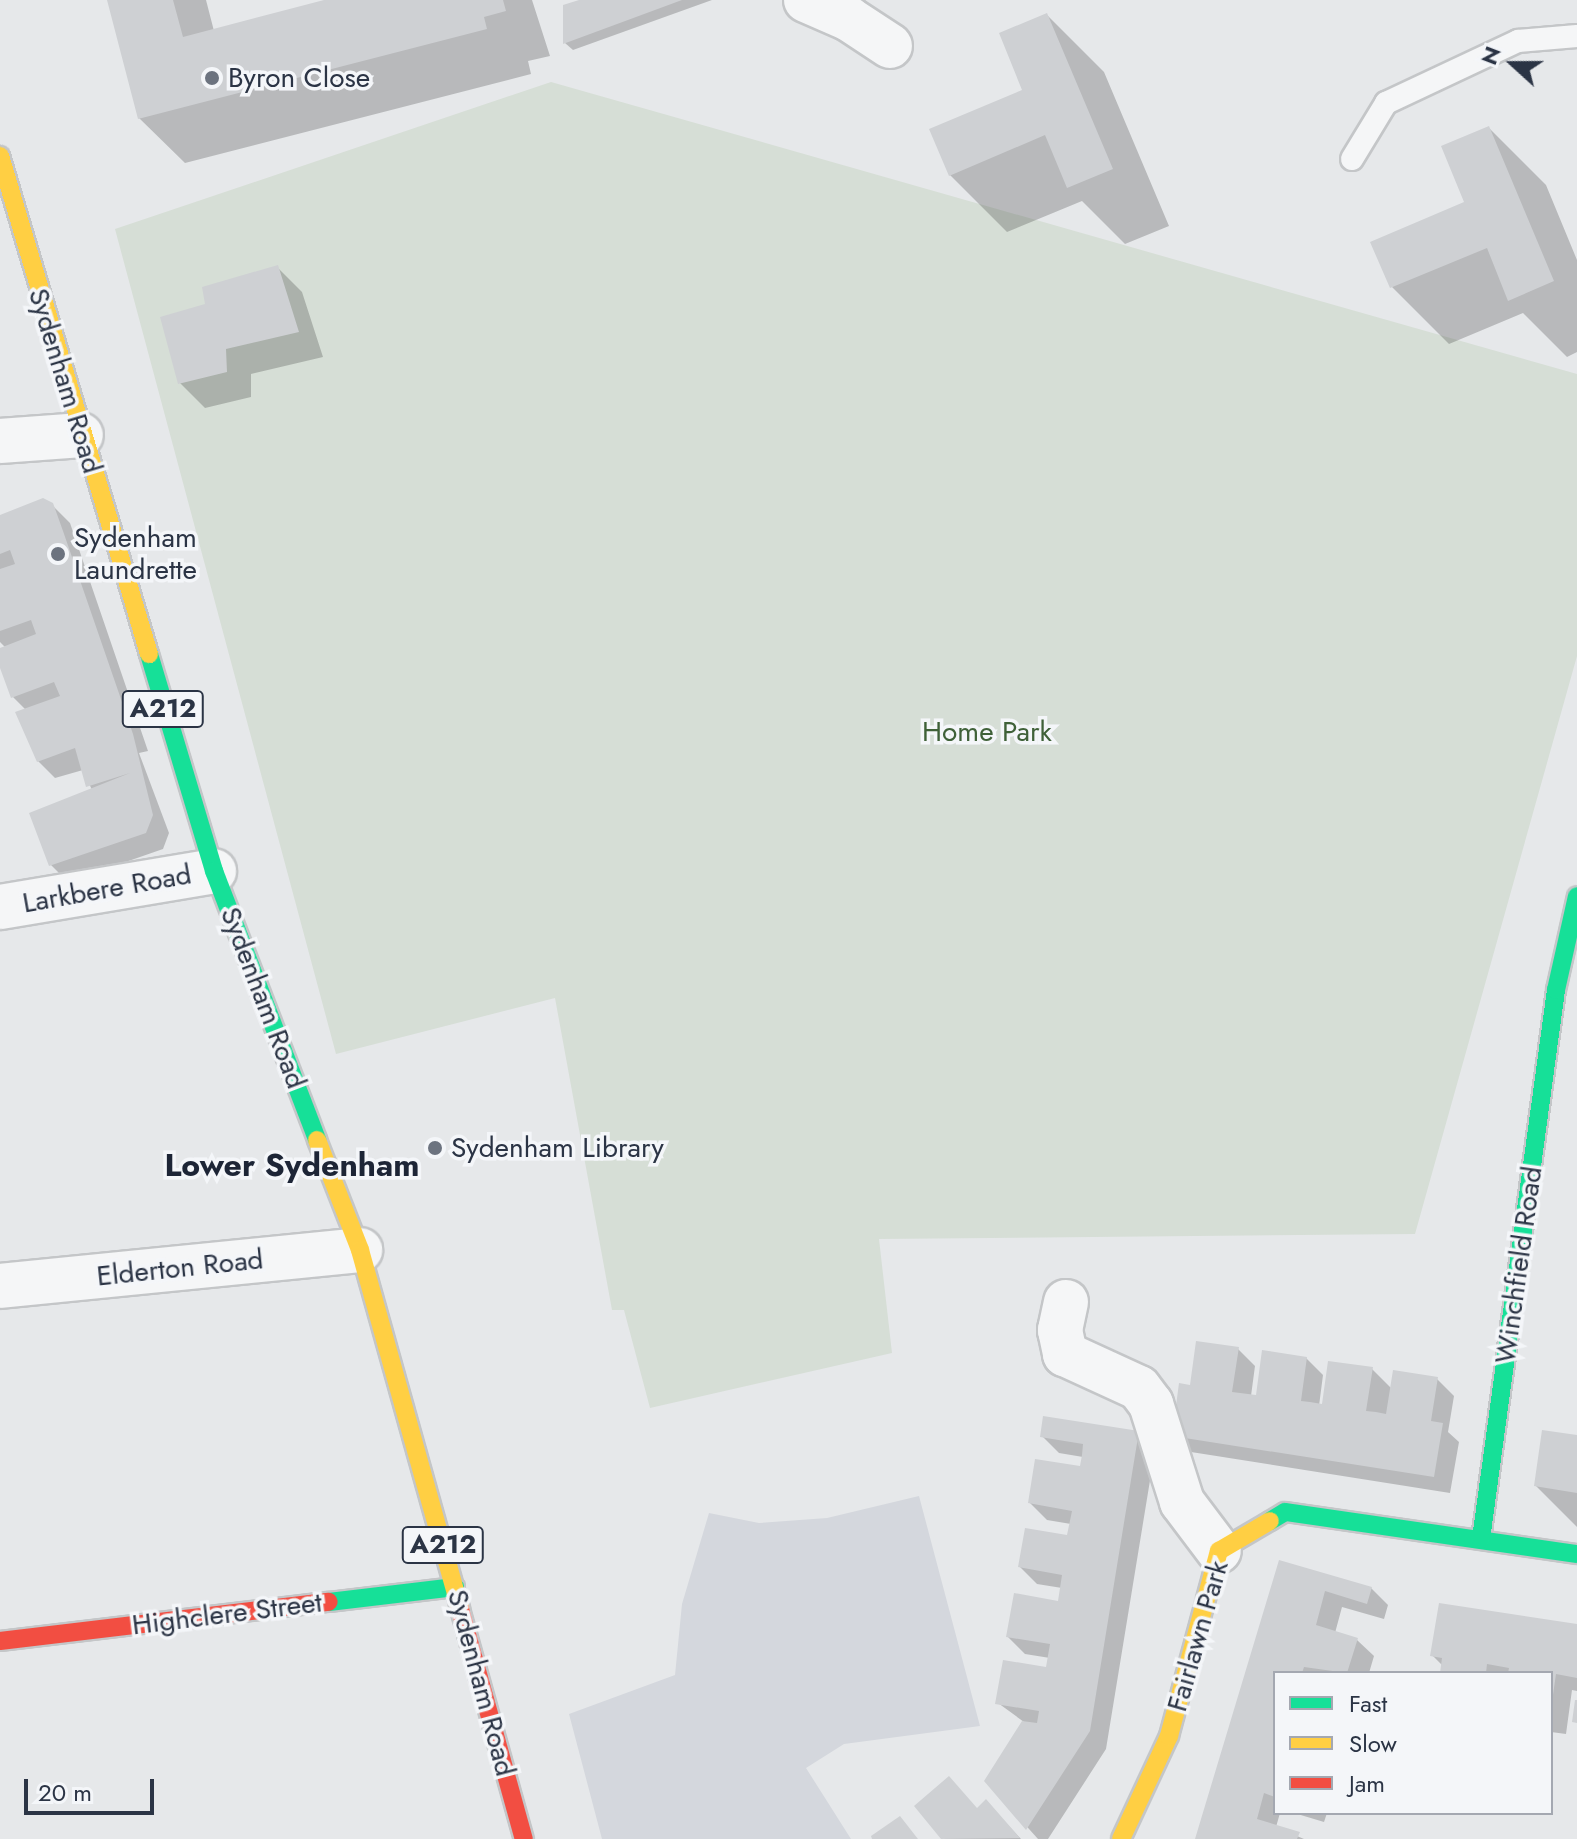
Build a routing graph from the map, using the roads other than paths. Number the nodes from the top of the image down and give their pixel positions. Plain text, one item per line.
1 (806, 0) edge
2 (1577, 36) edge
3 (890, 46) dead end
4 (0, 156) edge
5 (1352, 159) dead end
6 (81, 435) junction
7 (0, 441) edge
8 (214, 871) junction
9 (1577, 896) edge
10 (0, 907) edge
11 (1566, 992) edge
12 (360, 1250) junction
13 (0, 1286) edge
14 (1066, 1302) dead end
15 (1481, 1539) junction
16 (1219, 1551) junction
17 (1577, 1554) edge
18 (455, 1587) junction
19 (0, 1641) edge
20 (524, 1839) edge
21 (1121, 1839) edge

1 - 3 street
2 - 5 lane
4 - 6 street, Sydenham Road / A212
6 - 7 street
6 - 8 street, Sydenham Road / A212
8 - 10 street, Larkbere Road
8 - 12 street, Sydenham Road / A212
9 - 11 street, Winchfield Road
11 - 15 street, Winchfield Road
12 - 13 street, Elderton Road
12 - 18 street, Sydenham Road / A212
14 - 16 street
15 - 16 street, Fairlawn Park
15 - 17 street, Fairlawn Park
16 - 21 street, Fairlawn Park
18 - 19 street, Highclere Street
18 - 20 street, Sydenham Road / A212

